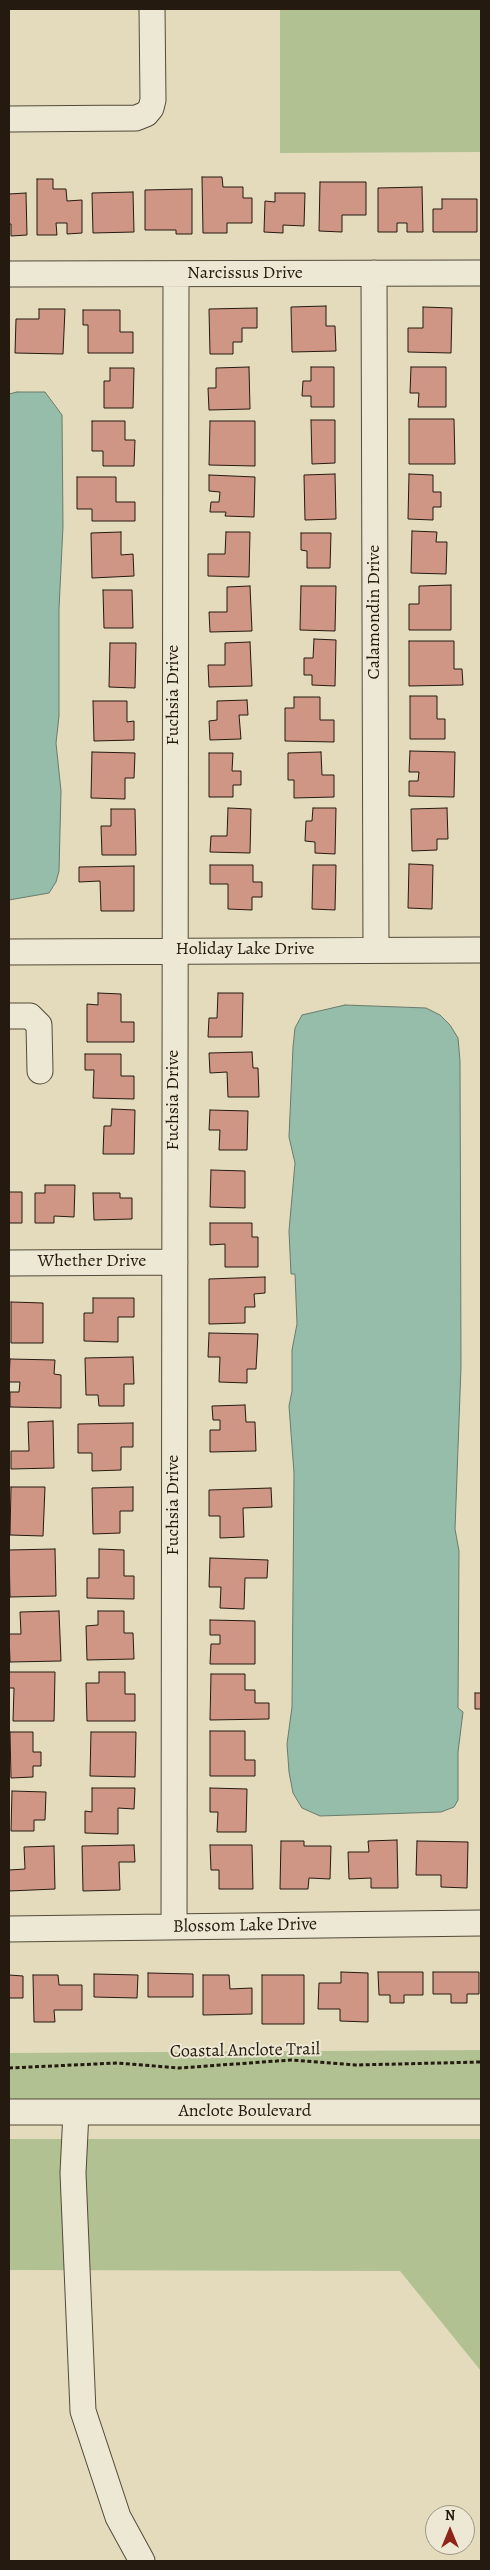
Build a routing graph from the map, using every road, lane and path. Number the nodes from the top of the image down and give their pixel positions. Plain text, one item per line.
1 (152, 9) edge
2 (9, 119) edge
3 (374, 273) junction
4 (481, 273) edge
5 (9, 274) edge
6 (176, 274) junction
7 (174, 950) junction
8 (376, 950) junction
9 (481, 950) edge
10 (9, 952) edge
11 (9, 1016) edge
12 (40, 1070) dead end
13 (9, 1262) edge
14 (175, 1262) junction
15 (481, 1923) edge
16 (174, 1927) junction
17 (9, 1929) edge
18 (481, 2062) edge
19 (9, 2068) edge
20 (9, 2112) edge
21 (76, 2112) junction
22 (481, 2112) edge
23 (142, 2561) edge

1 - 2 street
3 - 4 street, Narcissus Drive
3 - 6 street, Narcissus Drive
3 - 8 street, Calamondin Drive
5 - 6 street, Narcissus Drive
6 - 7 street, Fuchsia Drive
7 - 8 street, Holiday Lake Drive
7 - 10 street, Holiday Lake Drive
7 - 14 street, Fuchsia Drive
8 - 9 street, Holiday Lake Drive
11 - 12 street
13 - 14 street, Whether Drive
14 - 16 street, Fuchsia Drive
15 - 16 street, Blossom Lake Drive
16 - 17 street, Blossom Lake Drive
18 - 19 path, Coastal Anclote Trail
20 - 21 street, Anclote Boulevard
21 - 22 street, Anclote Boulevard
21 - 23 street

